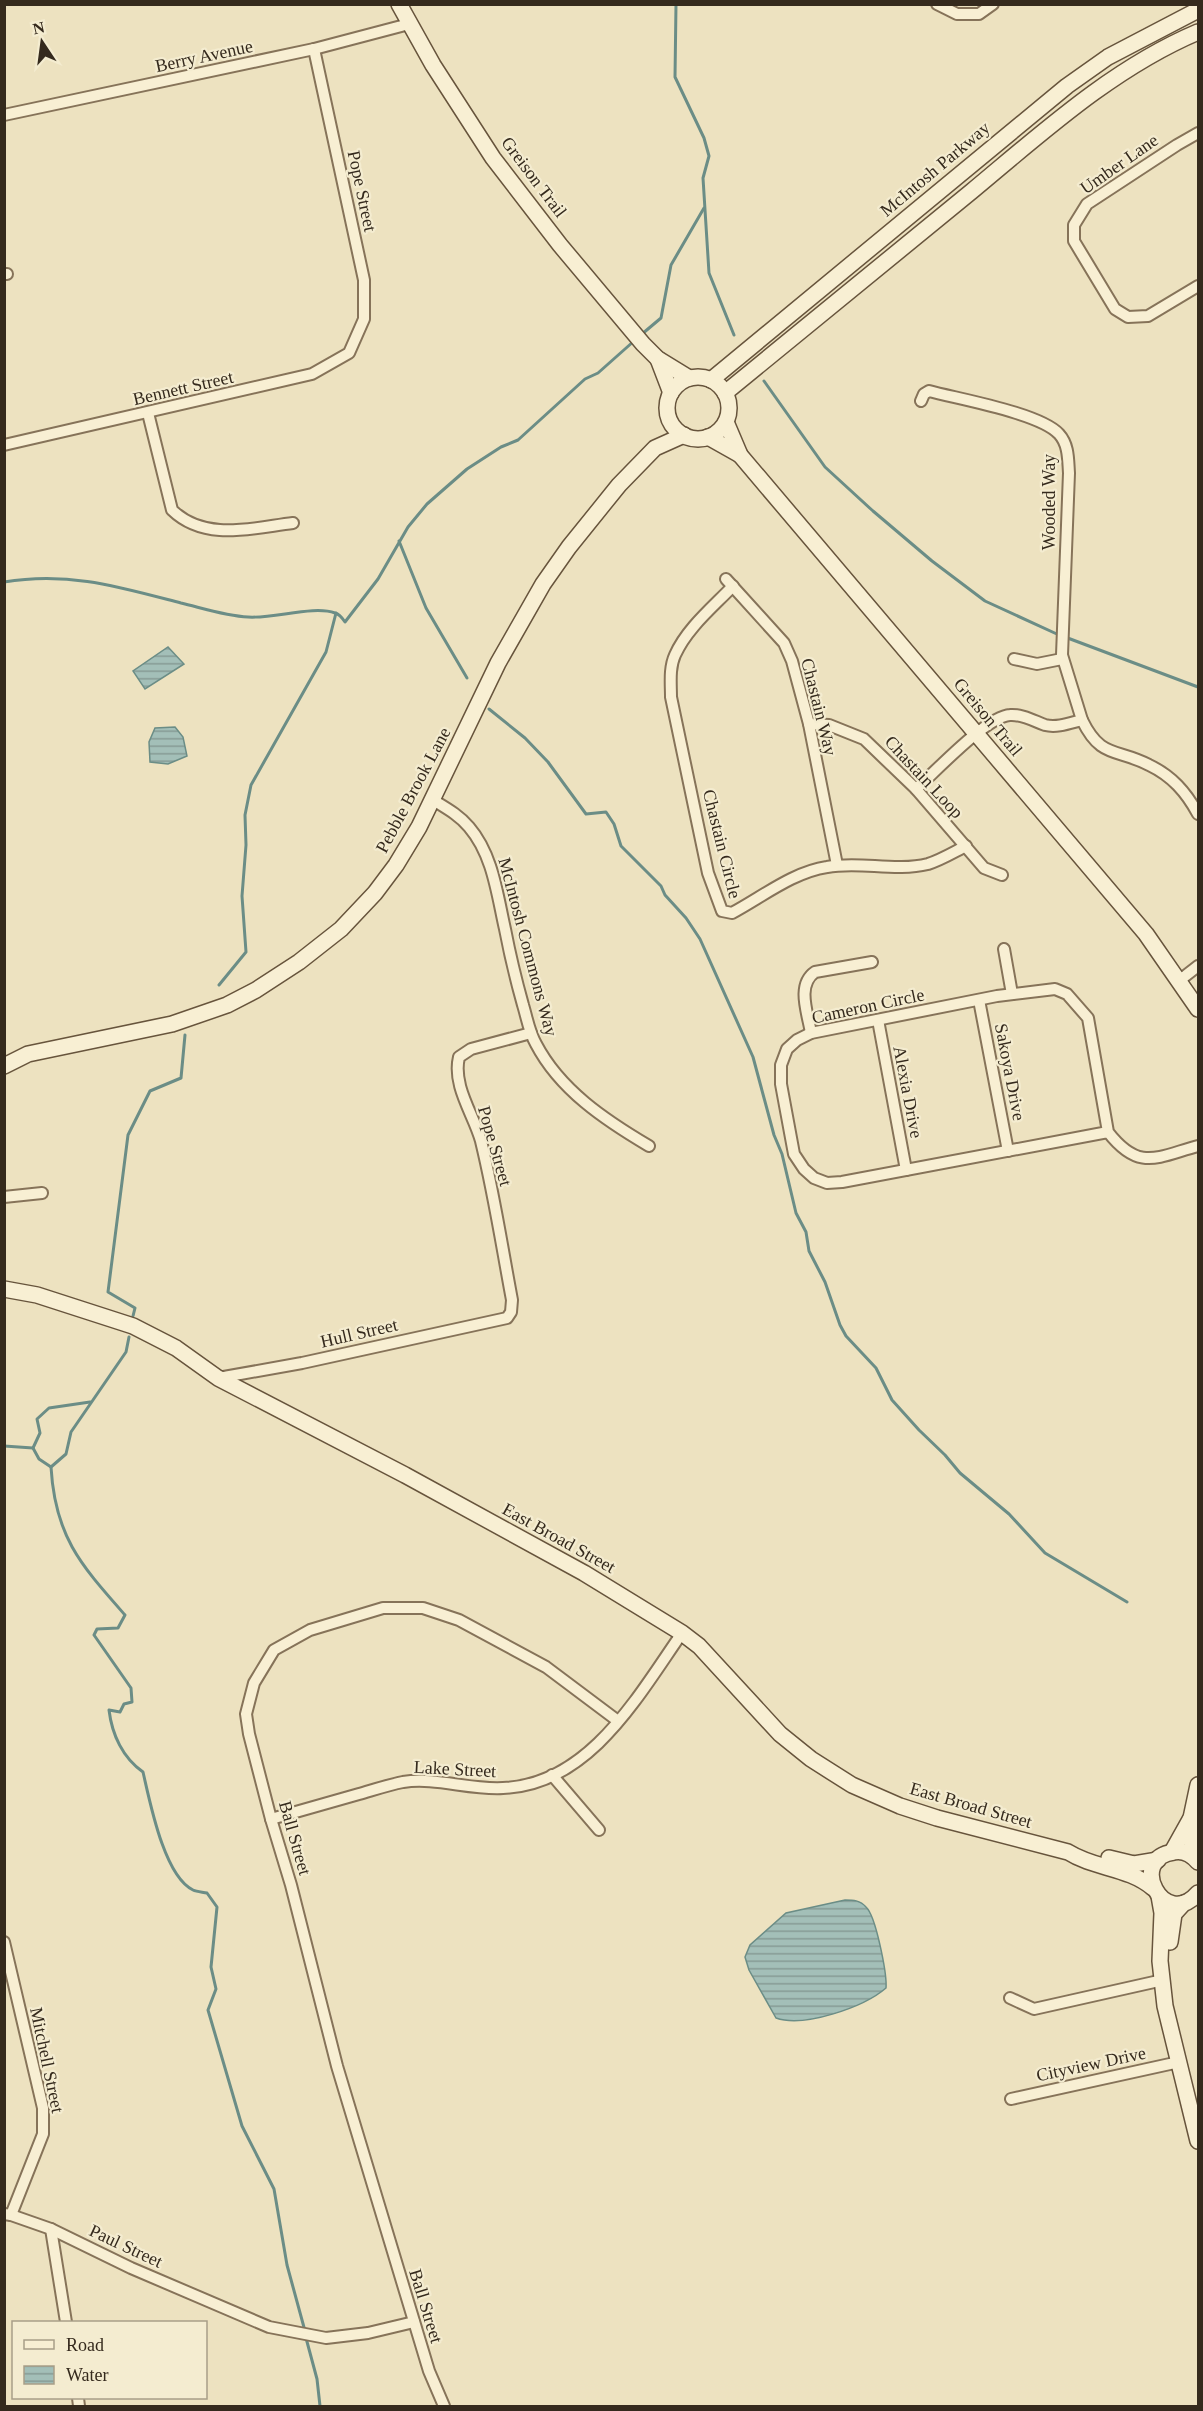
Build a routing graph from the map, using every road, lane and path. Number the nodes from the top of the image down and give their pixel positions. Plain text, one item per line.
1 (399, 4) edge
2 (937, 4) edge
3 (993, 4) edge
4 (1198, 10) edge
5 (410, 24) junction
6 (1198, 32) edge
7 (314, 49) junction
8 (4, 115) edge
9 (1198, 133) edge
10 (1198, 286) edge
11 (355, 339) joint
12 (657, 359) junction
13 (689, 378) junction
14 (711, 380) junction
15 (671, 393) junction
16 (725, 393) junction
17 (921, 400) dead end
18 (148, 413) junction
19 (668, 415) junction
20 (726, 422) junction
21 (684, 435) junction
22 (708, 437) junction
23 (4, 445) edge
24 (655, 448) junction
25 (740, 455) junction
26 (293, 523) dead end
27 (730, 583) joint
28 (1014, 659) dead end
29 (1062, 659) junction
30 (1082, 720) junction
31 (809, 724) junction
32 (977, 734) junction
33 (916, 789) junction
34 (433, 800) junction
35 (1198, 814) edge
36 (966, 846) junction
37 (837, 866) junction
38 (1002, 875) dead end
39 (1004, 949) dead end
40 (872, 962) dead end
41 (1198, 966) edge
42 (1179, 980) junction
43 (1012, 994) junction
44 (979, 1000) junction
45 (1198, 1009) edge
46 (878, 1020) junction
47 (531, 1033) junction
48 (811, 1033) junction
49 (4, 1066) edge
50 (1108, 1132) junction
51 (649, 1146) dead end
52 (1198, 1146) edge
53 (1008, 1151) junction
54 (906, 1170) junction
55 (42, 1193) dead end
56 (4, 1197) edge
57 (4, 1289) edge
58 (507, 1318) joint
59 (218, 1378) junction
60 (682, 1633) junction
61 (618, 1721) junction
62 (552, 1775) junction
63 (1198, 1785) edge
64 (1191, 1818) junction
65 (271, 1819) junction
66 (599, 1830) dead end
67 (1068, 1852) junction
68 (1165, 1856) junction
69 (1195, 1859) edge
70 (1156, 1892) junction
71 (1194, 1896) edge
72 (4, 1942) edge
73 (1163, 1980) junction
74 (1010, 1998) dead end
75 (1179, 2062) junction
76 (1011, 2099) dead end
77 (1198, 2141) edge
78 (8, 2215) edge
79 (51, 2229) junction
80 (66, 2321) edge
81 (414, 2322) junction
82 (444, 2406) edge

1 - 5 street, Greison Trail
2 - 3 street
4 - 14 street, McIntosh Parkway
5 - 7 street, Berry Avenue
5 - 12 street, Greison Trail
6 - 16 street
7 - 8 street, Berry Avenue
7 - 11 street, Pope Street
9 - 10 street, Umber Lane
11 - 18 street, Bennett Street
12 - 13 street, Greison Trail
12 - 15 street, Greison Trail
13 - 14 street
13 - 15 street
14 - 16 street
15 - 19 street
16 - 20 street
17 - 29 street, Wooded Way
18 - 23 street, Bennett Street
18 - 26 street
19 - 21 street
19 - 24 street, Pebble Brook Lane
20 - 22 street
20 - 25 street, Greison Trail
21 - 22 street
21 - 24 street, Pebble Brook Lane
22 - 25 street, Greison Trail
24 - 34 street, Pebble Brook Lane
25 - 32 street, Greison Trail
27 - 31 street, Chastain Way
27 - 37 street, Chastain Circle
28 - 29 street
29 - 30 street, Wooded Way
30 - 32 street
30 - 35 street, Wooded Way
31 - 33 street, Chastain Loop
31 - 37 street, Chastain Way
32 - 33 street
32 - 42 street, Greison Trail
33 - 36 street, Chastain Loop
34 - 47 street, McIntosh Commons Way
34 - 49 street, Pebble Brook Lane
36 - 37 street, Chastain Circle
36 - 38 street, Chastain Loop
39 - 43 street
40 - 48 street
41 - 42 street
42 - 45 street, Greison Trail
43 - 44 street, Cameron Circle
43 - 50 street, Cameron Circle
44 - 46 street, Cameron Circle
44 - 53 street, Sakoya Drive
46 - 48 street, Cameron Circle
46 - 54 street, Alexia Drive
47 - 51 street, McIntosh Commons Way
47 - 58 street, Pope Street
48 - 54 street, Cameron Circle
50 - 52 street
50 - 53 street, Cameron Circle
53 - 54 street, Cameron Circle
55 - 56 street
57 - 59 street, East Broad Street
58 - 59 street, Hull Street
59 - 60 street, East Broad Street
60 - 61 street, Lake Street
60 - 67 street, East Broad Street
61 - 62 street, Lake Street
61 - 65 street, Ball Street
62 - 65 street, Lake Street
62 - 66 street
63 - 64 street
64 - 68 street
64 - 69 street
65 - 81 street, Ball Street
67 - 68 street, East Broad Street
67 - 70 street, East Broad Street
68 - 69 street, East Broad Street
68 - 70 street
70 - 71 street, East Broad Street
70 - 73 street
71 - 73 street
72 - 78 street, Mitchell Street
73 - 74 street
73 - 75 street
75 - 76 street, Cityview Drive
75 - 77 street
78 - 79 street, Paul Street
79 - 80 street
79 - 81 street, Paul Street
81 - 82 street, Ball Street

